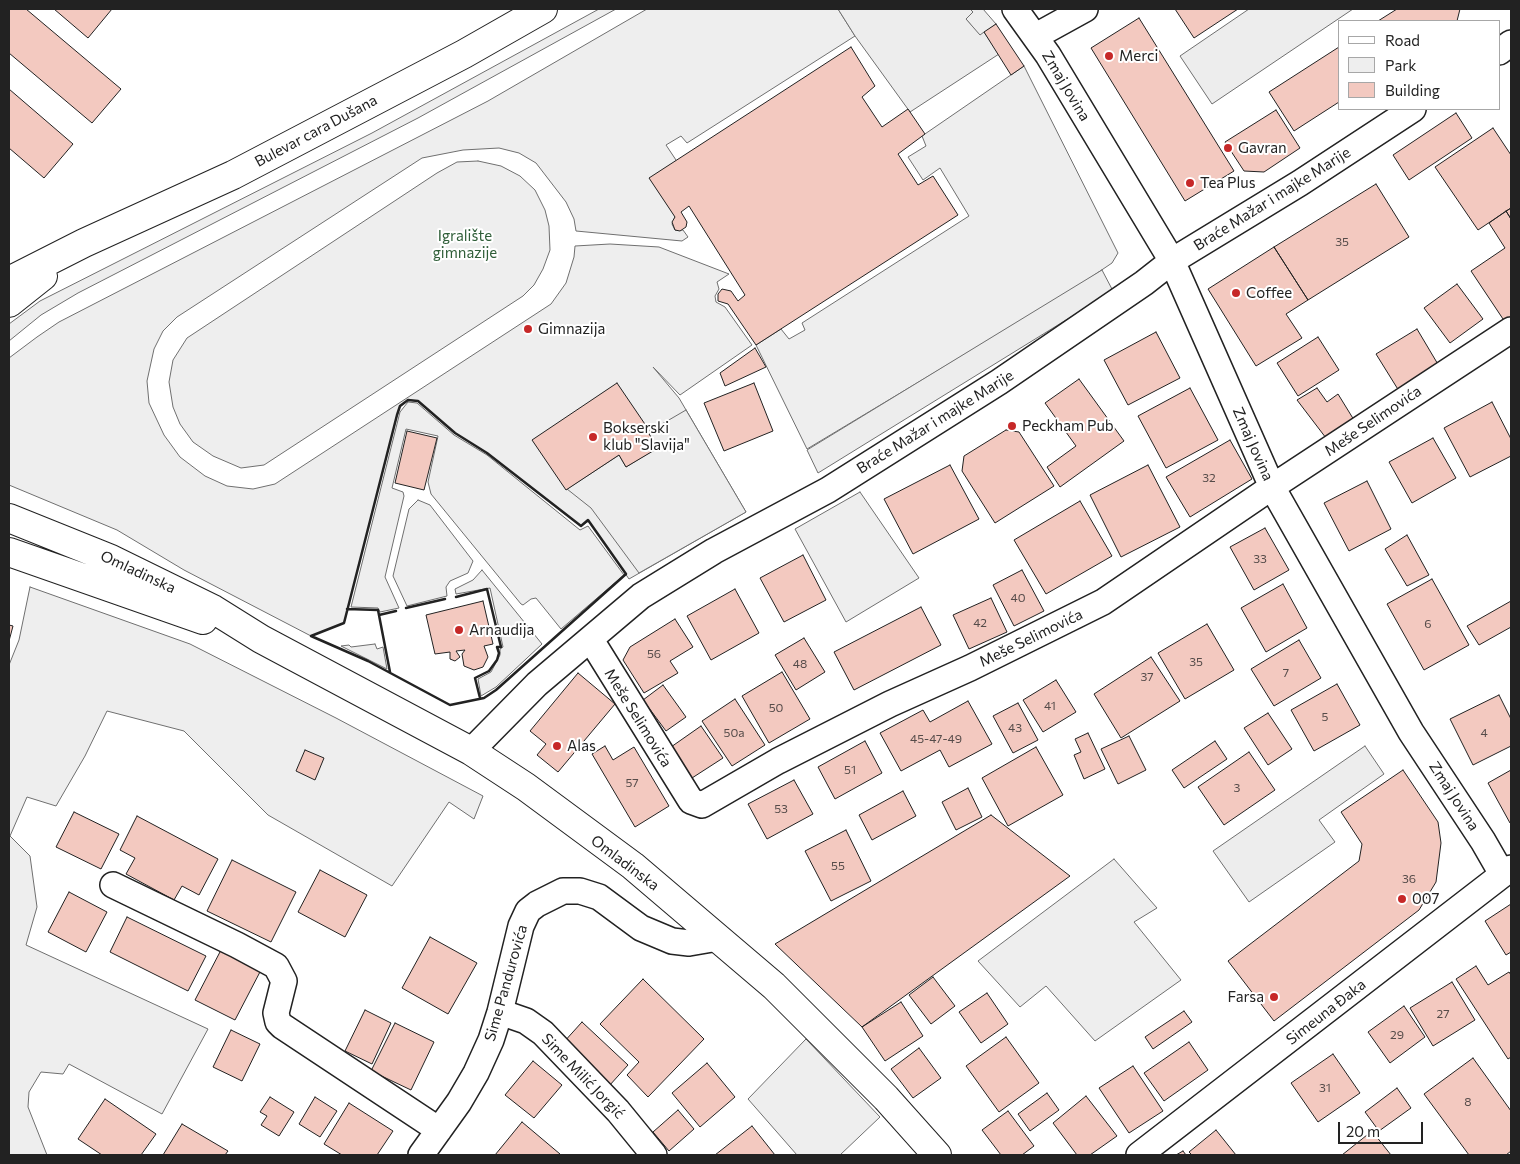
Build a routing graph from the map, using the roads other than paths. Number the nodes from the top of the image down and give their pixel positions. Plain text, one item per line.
1 (543, 9) edge
2 (1015, 9) edge
3 (1085, 9) edge
4 (1036, 36) junction
5 (1511, 43) edge
6 (1500, 51) edge
7 (1411, 110) edge
8 (84, 243) junction
9 (1172, 262) junction
10 (9, 281) edge
11 (9, 303) edge
12 (1511, 330) edge
13 (1272, 487) junction
14 (9, 518) edge
15 (9, 552) edge
16 (261, 639) junction
17 (591, 640) junction
18 (471, 751) junction
19 (1507, 871) edge
20 (113, 885) dead end
21 (718, 938) junction
22 (500, 1012) junction
23 (439, 1130) junction
24 (421, 1155) edge
25 (654, 1155) edge
26 (937, 1155) edge
27 (1139, 1155) edge

1 - 8 main road, Bulevar cara Dušana
2 - 4 street, Zmaj Jovina
3 - 4 street
4 - 9 street, Zmaj Jovina
5 - 6 street
7 - 9 street, Braće Mažar i majke Marije
8 - 10 main road, Bulevar cara Dušana
8 - 11 main road, Bulevar cara Dušana
9 - 13 street, Zmaj Jovina
9 - 17 street, Braće Mažar i majke Marije
12 - 13 street, Meše Selimovića
13 - 17 street, Meše Selimovića
13 - 19 street, Zmaj Jovina
14 - 16 main road, Omladinska
15 - 16 main road, Omladinska
16 - 18 main road, Omladinska
17 - 18 street, Braće Mažar i majke Marije
18 - 21 main road, Omladinska
19 - 27 street, Simeuna Đaka
20 - 23 street
21 - 22 street, Sime Pandurovića
21 - 26 main road, Omladinska
22 - 23 street, Sime Pandurovića
22 - 25 street, Sime Milić Jorgić
23 - 24 street, Sime Pandurovića

